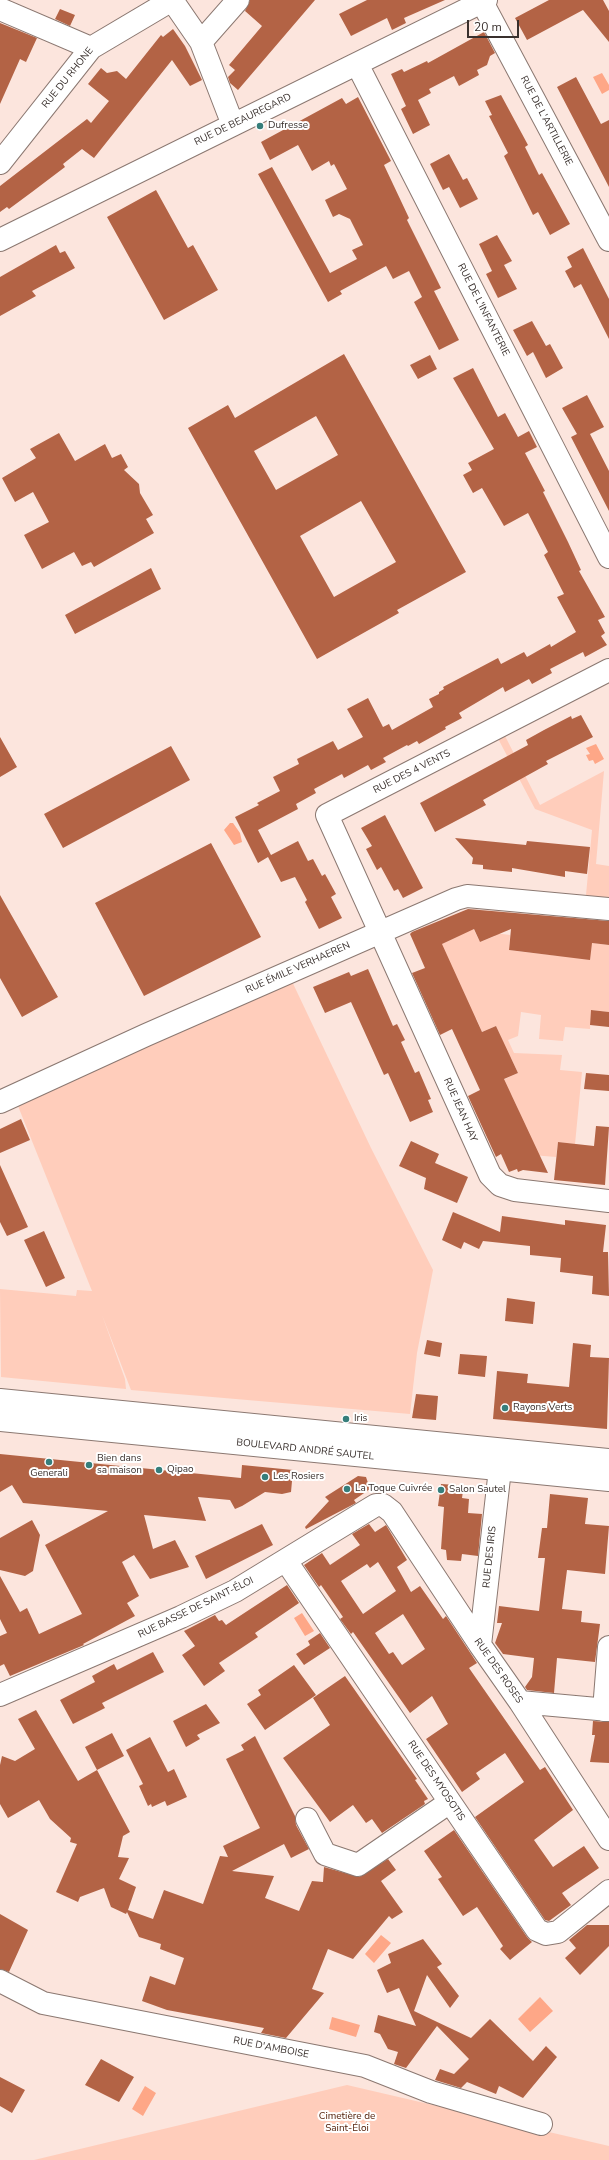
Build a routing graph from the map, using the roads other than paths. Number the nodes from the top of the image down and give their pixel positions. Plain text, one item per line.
1 (172, 0) edge
2 (238, 0) edge
3 (484, 1) edge
4 (0, 9) edge
5 (201, 42) junction
6 (90, 48) junction
7 (357, 64) junction
8 (233, 125) junction
9 (0, 163) edge
10 (0, 240) edge
11 (609, 240) edge
12 (609, 557) edge
13 (609, 670) edge
14 (609, 908) edge
15 (380, 931) junction
16 (0, 1102) edge
17 (609, 1201) edge
18 (0, 1400) edge
19 (0, 1420) edge
20 (609, 1460) edge
21 (500, 1469) junction
22 (609, 1480) edge
23 (383, 1506) joint
24 (286, 1561) junction
25 (480, 1645) junction
26 (609, 1647) edge
27 (0, 1696) edge
28 (520, 1702) junction
29 (606, 1710) edge
30 (450, 1802) junction
31 (307, 1819) dead end
32 (609, 1839) edge
33 (609, 1891) edge
34 (0, 1982) edge
35 (541, 2124) dead end

1 - 5 street
1 - 6 street, RUE DU RHONE
2 - 5 street
3 - 7 street, RUE DE BEAUREGARD
3 - 11 street, RUE DE L'ARTILLERIE
4 - 6 street
5 - 8 street
6 - 9 street, RUE DU RHONE
7 - 8 street, RUE DE BEAUREGARD
7 - 12 street, RUE DE L'INFANTERIE
8 - 10 street, RUE DE BEAUREGARD
13 - 15 street, RUE DES 4 VENTS
14 - 15 street, RUE ÉMILE VERHAEREN
15 - 16 street, RUE ÉMILE VERHAEREN
15 - 17 street, RUE JEAN HAY
18 - 20 street, BOULEVARD ANDRÉ SAUTEL
19 - 21 street, BOULEVARD ANDRÉ SAUTEL
21 - 22 street, BOULEVARD ANDRÉ SAUTEL
21 - 25 street, RUE DES IRIS
23 - 24 street, RUE BASSE DE SAINT-ÉLOI
23 - 25 street, RUE DES ROSES
24 - 27 street, RUE BASSE DE SAINT-ÉLOI
24 - 30 street, RUE DES MYOSOTIS
25 - 28 street, RUE DES ROSES
26 - 29 street
28 - 29 street
28 - 32 street, RUE DES ROSES
30 - 31 street
30 - 33 street, RUE DES MYOSOTIS
34 - 35 street, RUE D'AMBOISE

